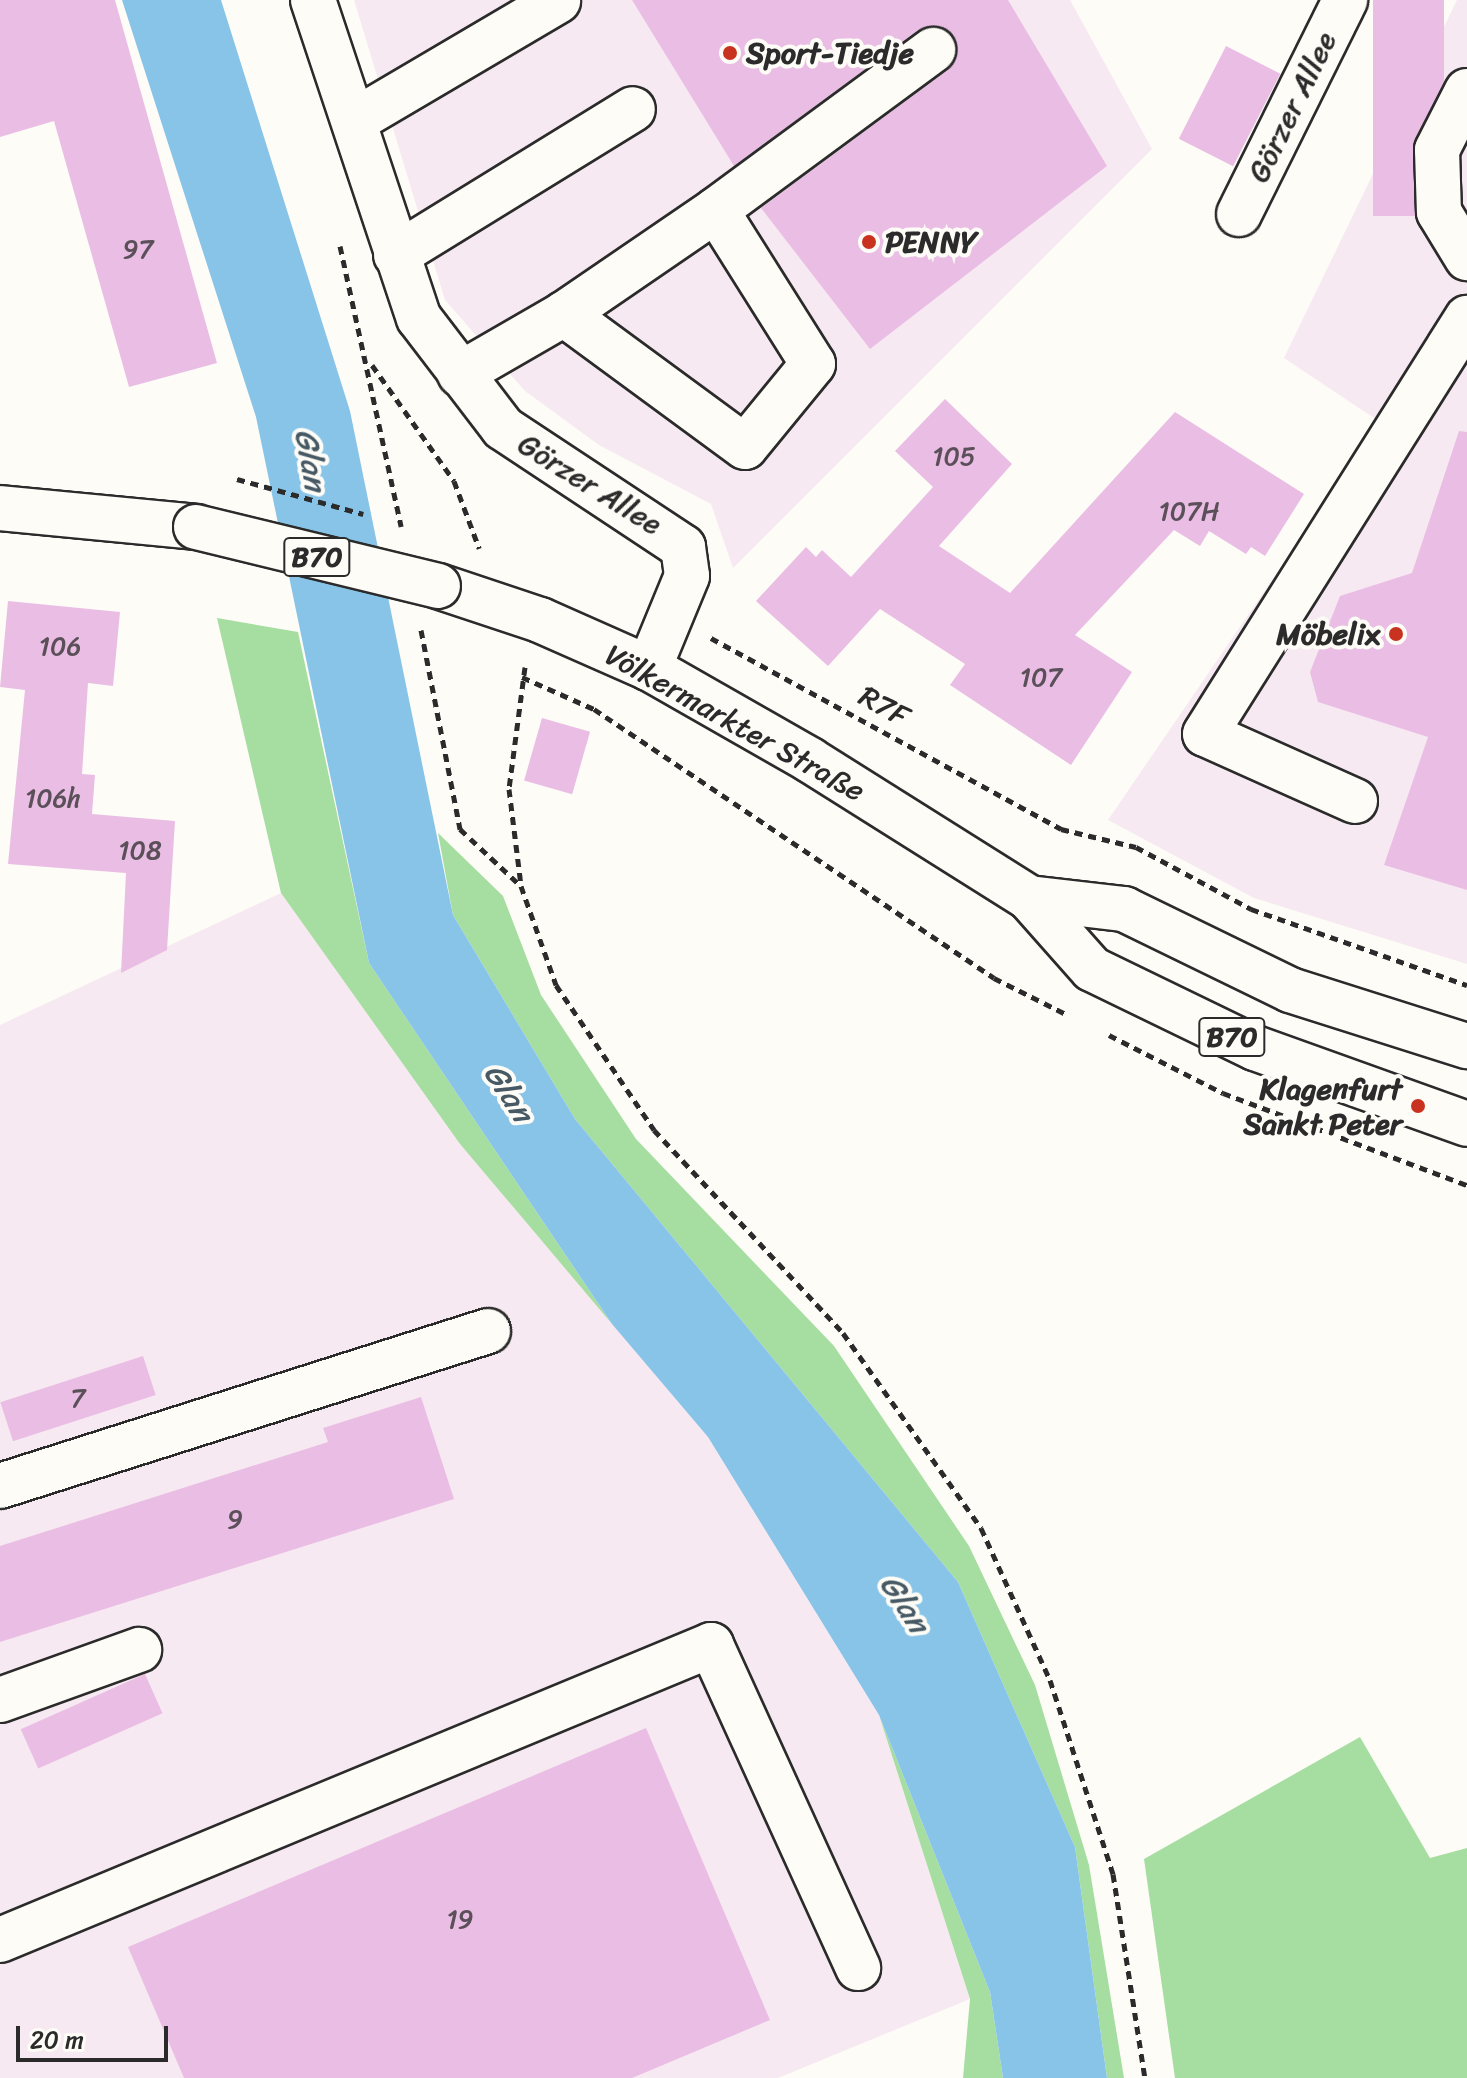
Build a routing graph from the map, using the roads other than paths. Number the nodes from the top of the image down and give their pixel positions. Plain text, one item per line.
1 (313, 0) edge
2 (1345, 0) edge
3 (558, 1) edge
4 (933, 50) dead end
5 (1467, 91) edge
6 (633, 109) dead end
7 (354, 121) junction
8 (716, 210) junction
9 (1239, 214) dead end
10 (396, 255) junction
11 (1467, 258) edge
12 (564, 314) junction
13 (1467, 318) edge
14 (460, 374) junction
15 (0, 508) edge
16 (649, 668) junction
17 (1355, 801) dead end
18 (1029, 898) junction
19 (1467, 1046) edge
20 (1467, 1124) edge
21 (488, 1331) dead end
22 (0, 1486) edge
23 (139, 1650) dead end
24 (0, 1700) edge
25 (0, 1940) edge
26 (858, 1968) dead end

1 - 7 main road, Görzer Allee
2 - 9 main road, Görzer Allee
3 - 7 main road
4 - 8 main road
5 - 11 main road
6 - 10 main road
7 - 10 main road, Görzer Allee
8 - 12 main road
8 - 12 main road
10 - 14 main road, Görzer Allee
12 - 14 main road
13 - 17 main road
14 - 16 main road, Görzer Allee
15 - 16 main road, Völkermarkter Straße / B70, bridge
16 - 18 main road, Völkermarkter Straße / B70
18 - 19 main road, Völkermarkter Straße / B70
18 - 20 main road, Völkermarkter Straße / B70
21 - 22 main road
23 - 24 main road
25 - 26 main road

